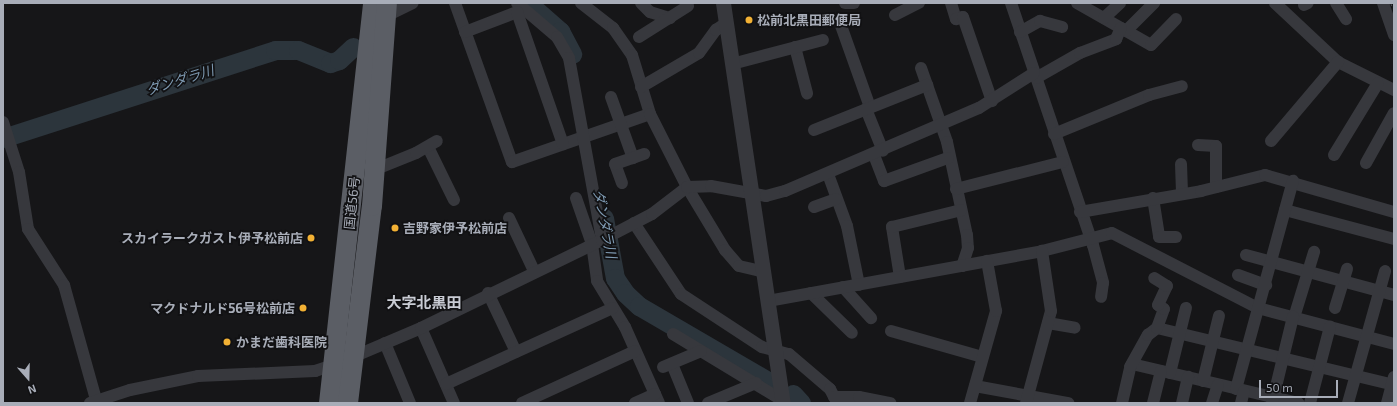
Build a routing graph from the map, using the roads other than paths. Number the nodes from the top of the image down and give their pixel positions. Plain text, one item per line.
1 (413, 3) edge
2 (455, 3) edge
3 (518, 3) edge
4 (581, 3) edge
5 (641, 3) edge
6 (723, 3) edge
7 (845, 3) edge
8 (854, 3) edge
9 (919, 3) edge
10 (951, 3) edge
11 (1011, 3) edge
12 (1120, 3) edge
13 (1154, 3) edge
14 (1275, 3) edge
15 (1336, 3) edge
16 (1383, 3) edge
17 (1080, 4) edge
18 (688, 6) dead end
19 (379, 10) edge
20 (896, 15) dead end
21 (670, 18) junction
22 (1104, 18) junction
23 (1176, 19) dead end
24 (1346, 19) dead end
25 (726, 23) junction
26 (844, 26) dead end
27 (1062, 27) dead end
28 (1124, 29) junction
29 (465, 32) junction
30 (1020, 32) junction
31 (1394, 35) edge
32 (639, 37) dead end
33 (823, 40) dead end
34 (795, 47) junction
35 (1338, 62) junction
36 (732, 64) junction
37 (921, 68) dead end
38 (1035, 76) junction
39 (1378, 83) junction
40 (927, 85) junction
41 (1182, 86) dead end
42 (641, 87) junction
43 (1394, 90) edge
44 (806, 93) dead end
45 (611, 97) dead end
46 (992, 101) junction
47 (868, 108) junction
48 (1394, 113) edge
49 (650, 114) junction
50 (621, 124) junction
51 (942, 125) junction
52 (814, 130) dead end
53 (6, 133) edge
54 (1054, 134) junction
55 (583, 137) junction
56 (1271, 141) dead end
57 (563, 144) junction
58 (1198, 146) dead end
59 (879, 153) junction
60 (1334, 155) dead end
61 (948, 158) junction
62 (1064, 162) junction
63 (1366, 163) dead end
64 (1181, 164) dead end
65 (374, 170) junction
66 (828, 174) junction
67 (1293, 181) junction
68 (622, 183) dead end
69 (687, 187) junction
70 (1216, 187) junction
71 (956, 189) junction
72 (752, 193) junction
73 (1182, 194) junction
74 (576, 198) dead end
75 (1153, 198) junction
76 (836, 199) junction
77 (454, 200) dead end
78 (814, 207) dead end
79 (961, 210) junction
80 (1285, 210) junction
81 (1080, 212) junction
82 (1394, 212) edge
83 (509, 218) dead end
84 (634, 223) junction
85 (1176, 237) dead end
86 (1088, 239) junction
87 (1394, 239) edge
88 (597, 242) junction
89 (1042, 251) junction
90 (1314, 252) dead end
91 (1246, 255) dead end
92 (987, 261) junction
93 (1271, 264) junction
94 (962, 266) junction
95 (1347, 268) dead end
96 (534, 271) junction
97 (1385, 271) dead end
98 (764, 272) junction
99 (1307, 273) junction
100 (1238, 275) dead end
101 (900, 277) junction
102 (1154, 278) dead end
103 (1343, 282) junction
104 (858, 285) junction
105 (1266, 285) junction
106 (843, 287) junction
107 (1379, 292) junction
108 (488, 294) junction
109 (811, 294) junction
110 (1394, 296) edge
111 (1101, 298) dead end
112 (768, 301) junction
113 (613, 308) junction
114 (1186, 308) dead end
115 (1258, 308) junction
116 (1335, 308) dead end
117 (1294, 314) junction
118 (1219, 316) dead end
119 (871, 318) dead end
120 (1048, 322) junction
121 (1330, 327) junction
122 (421, 328) junction
123 (1075, 328) dead end
124 (1157, 328) junction
125 (891, 331) dead end
126 (852, 333) dead end
127 (1179, 333) junction
128 (673, 334) dead end
129 (1366, 336) junction
130 (1213, 340) junction
131 (385, 343) junction
132 (1394, 344) edge
133 (1248, 349) junction
134 (775, 350) junction
135 (635, 351) junction
136 (701, 351) junction
137 (516, 352) junction
138 (354, 356) junction
139 (982, 357) junction
140 (1284, 358) junction
141 (334, 364) junction
142 (1132, 364) junction
143 (1318, 366) junction
144 (1166, 372) junction
145 (1355, 375) junction
146 (1188, 377) junction
147 (1203, 381) junction
148 (1393, 382) edge
149 (756, 383) junction
150 (446, 384) junction
151 (1218, 385) junction
152 (975, 386) junction
153 (1240, 390) junction
154 (657, 398) edge
155 (1027, 399) edge
156 (829, 400) edge
157 (1273, 400) edge
158 (95, 402) edge
159 (782, 402) edge
160 (329, 403) edge
161 (348, 403) edge
162 (410, 403) edge
163 (454, 403) edge
164 (522, 403) edge
165 (635, 403) edge
166 (688, 403) edge
167 (708, 403) edge
168 (890, 403) edge
169 (970, 403) edge
170 (1068, 403) edge
171 (1122, 403) edge
172 (1153, 403) edge
173 (1182, 403) edge
174 (1212, 403) edge
175 (1241, 403) edge
176 (1298, 403) edge
177 (1310, 403) edge
178 (1348, 403) edge
179 (1387, 403) edge

1 - 19 street
2 - 29 street
3 - 55 street
4 - 42 street
5 - 21 street
6 - 25 street
7 - 8 street
9 - 20 street
10 - 46 street
11 - 30 street
12 - 22 street
13 - 28 street
14 - 35 street
15 - 24 street
16 - 31 street
17 - 22 street
18 - 21 street
19 - 65 highway, 国道56号
19 - 141 highway, 国道56号
21 - 32 street
22 - 28 street
23 - 28 street
25 - 36 street
25 - 42 street
26 - 47 street
27 - 30 street
28 - 38 street
29 - 57 street
29 - 57 street
30 - 38 street
33 - 34 street
34 - 36 street
34 - 44 street
35 - 39 street
35 - 56 street
36 - 72 street
37 - 40 street
38 - 46 street
38 - 54 street
39 - 43 street
39 - 60 street
40 - 47 street
40 - 51 street
41 - 54 street
42 - 49 street
45 - 50 street
46 - 51 street
47 - 52 street
47 - 59 street
48 - 63 street
49 - 50 street
49 - 69 street
50 - 55 street
50 - 68 street
51 - 59 street
51 - 61 street
53 - 158 street
54 - 62 street
55 - 57 street
55 - 88 street
58 - 70 street
59 - 61 street
59 - 66 street
61 - 71 street
62 - 71 street
62 - 81 street
64 - 73 street
65 - 77 street
65 - 138 highway, 国道56号
66 - 72 street
66 - 76 street
67 - 70 street
67 - 80 street
67 - 82 street
69 - 72 street
69 - 84 street
69 - 98 street
70 - 73 street
71 - 79 street
72 - 98 street
73 - 75 street
74 - 88 street
75 - 81 street
75 - 85 street
76 - 78 street
76 - 104 street
79 - 94 street
79 - 101 street
80 - 87 street
80 - 93 street
81 - 86 street
83 - 96 street
84 - 88 street
84 - 134 street
86 - 89 street
86 - 111 street
86 - 115 street
88 - 96 street
88 - 113 street
89 - 92 street
89 - 120 street
90 - 99 street
91 - 93 street
92 - 94 street
92 - 139 street
93 - 99 street
93 - 105 street
94 - 101 street
95 - 103 street
96 - 108 street
97 - 107 street
98 - 112 street
99 - 103 street
99 - 117 street
100 - 105 street
101 - 104 street
102 - 124 street
103 - 107 street
103 - 116 street
104 - 106 street
105 - 115 street
106 - 109 street
106 - 119 street
107 - 110 street
107 - 129 street
108 - 122 street
108 - 137 street
109 - 112 street
109 - 126 street
112 - 134 street
113 - 135 street
113 - 137 street
114 - 127 street
115 - 117 street
115 - 133 street
117 - 121 street
117 - 140 street
118 - 130 street
120 - 123 street
120 - 155 street
121 - 129 street
121 - 143 street
122 - 131 street
122 - 150 street
124 - 127 street
124 - 142 street
125 - 139 street
127 - 130 street
127 - 144 street
128 - 136 street
129 - 132 street
129 - 145 street
130 - 133 street
130 - 147 street
131 - 138 street
131 - 162 street
133 - 140 street
133 - 153 street
134 - 156 street
134 - 159 street
135 - 154 street
135 - 164 street
136 - 149 street
136 - 166 street
137 - 150 street
138 - 141 street
138 - 161 highway, 国道56号
139 - 152 street
140 - 143 street
140 - 157 street
141 - 158 street
141 - 160 highway, 国道56号
142 - 144 street
142 - 171 street
143 - 145 street
143 - 177 street
144 - 146 street
144 - 172 street
145 - 148 street
145 - 178 street
146 - 147 street
146 - 173 street
147 - 151 street
148 - 179 street
149 - 159 street
149 - 167 street
150 - 163 street
151 - 153 street
151 - 174 street
152 - 155 street
152 - 169 street
153 - 157 street
153 - 175 street
154 - 165 street
155 - 170 street
156 - 168 street
157 - 176 street

